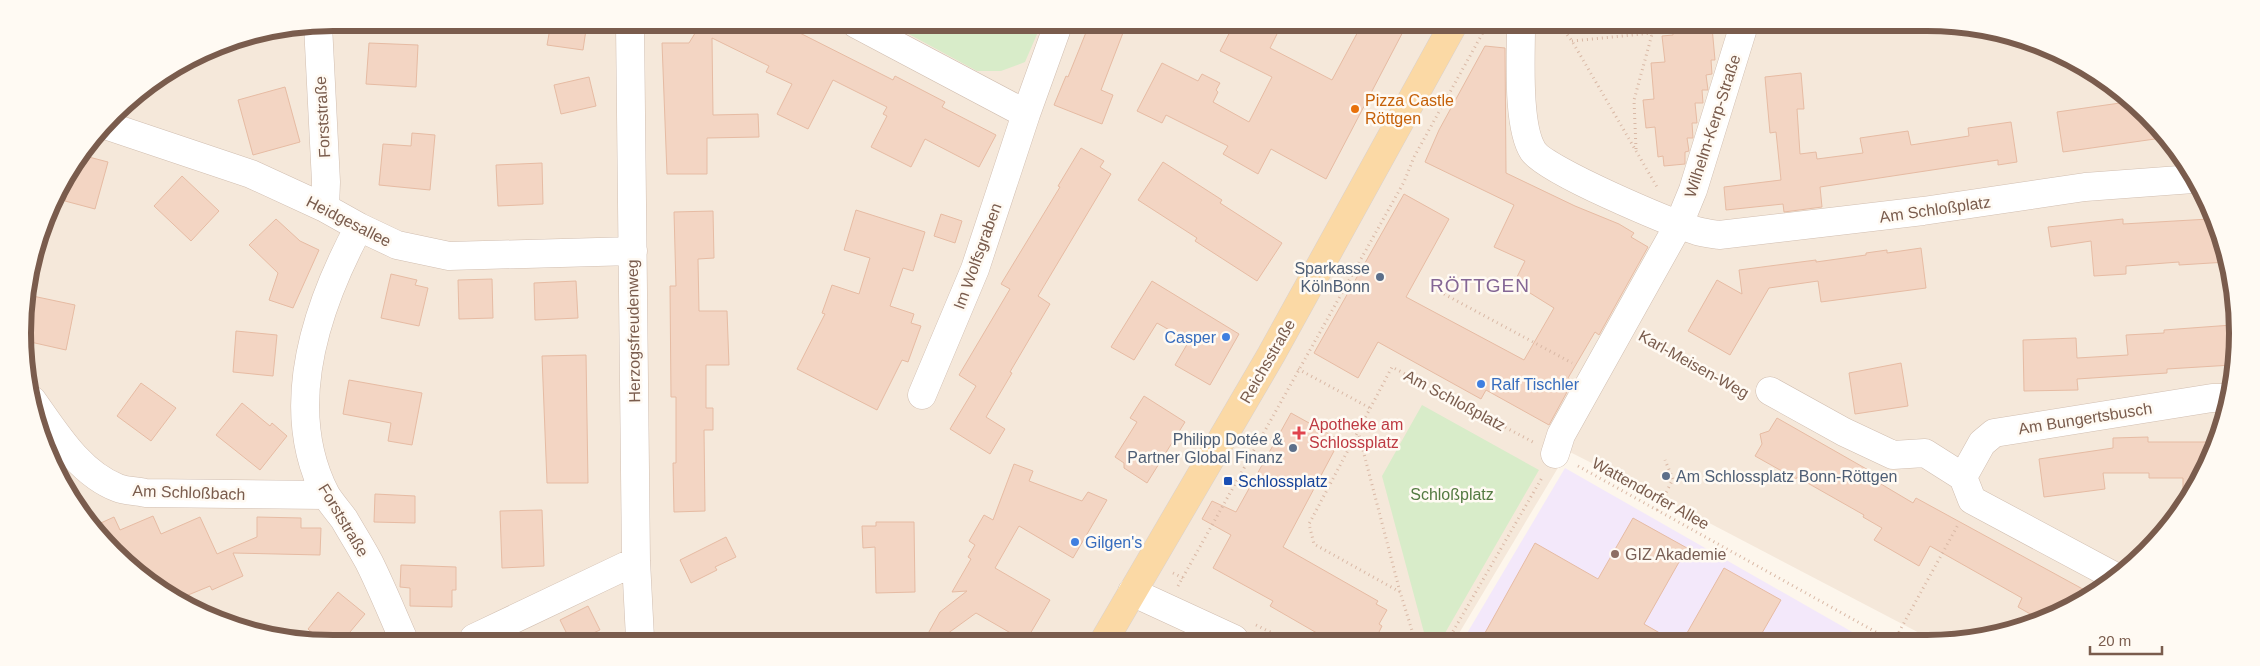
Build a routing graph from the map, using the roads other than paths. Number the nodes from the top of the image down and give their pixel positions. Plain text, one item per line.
1 (630, 31) edge
2 (869, 31) edge
3 (1056, 31) edge
4 (1449, 31) edge
5 (1521, 31) edge
6 (1742, 31) edge
7 (318, 32) edge
8 (1026, 114) junction
9 (112, 128) edge
10 (2187, 179) edge
11 (325, 208) junction
12 (1679, 224) junction
13 (359, 228) junction
14 (633, 251) junction
15 (1770, 391) road end
16 (922, 394) dead end
17 (2221, 399) edge
18 (43, 416) edge
19 (1982, 443) junction
20 (1925, 453) junction
21 (1555, 454) road end
22 (1967, 489) junction
23 (326, 495) junction
24 (636, 561) junction
25 (2109, 573) edge
26 (1132, 592) junction
27 (402, 635) edge
28 (480, 635) edge
29 (640, 635) edge
30 (1107, 635) edge
31 (1223, 635) edge

1 - 14 street, Herzogsfreudenweg
2 - 8 street
3 - 8 street, Im Wolfsgraben
4 - 26 main road, Reichsstraße
5 - 12 street, Am Schloßplatz
6 - 12 street, Wilhelm-Kerp-Straße
7 - 11 street, Forststraße
8 - 16 street, Im Wolfsgraben
9 - 11 street, Heidgesallee
10 - 12 street, Am Schloßplatz
11 - 13 street, Heidgesallee
12 - 21 street
13 - 14 street, Heidgesallee
13 - 23 street, Forststraße
14 - 24 street, Herzogsfreudenweg
15 - 20 street, Karl-Meisen-Weg
17 - 19 street, Am Bungertsbusch
18 - 23 street, Am Schloßbach
19 - 20 street, Karl-Meisen-Weg
19 - 22 street
20 - 22 street
22 - 25 street
23 - 27 street, Forststraße
24 - 28 street
24 - 29 street, Herzogsfreudenweg
26 - 30 main road, Reichsstraße
26 - 31 street

